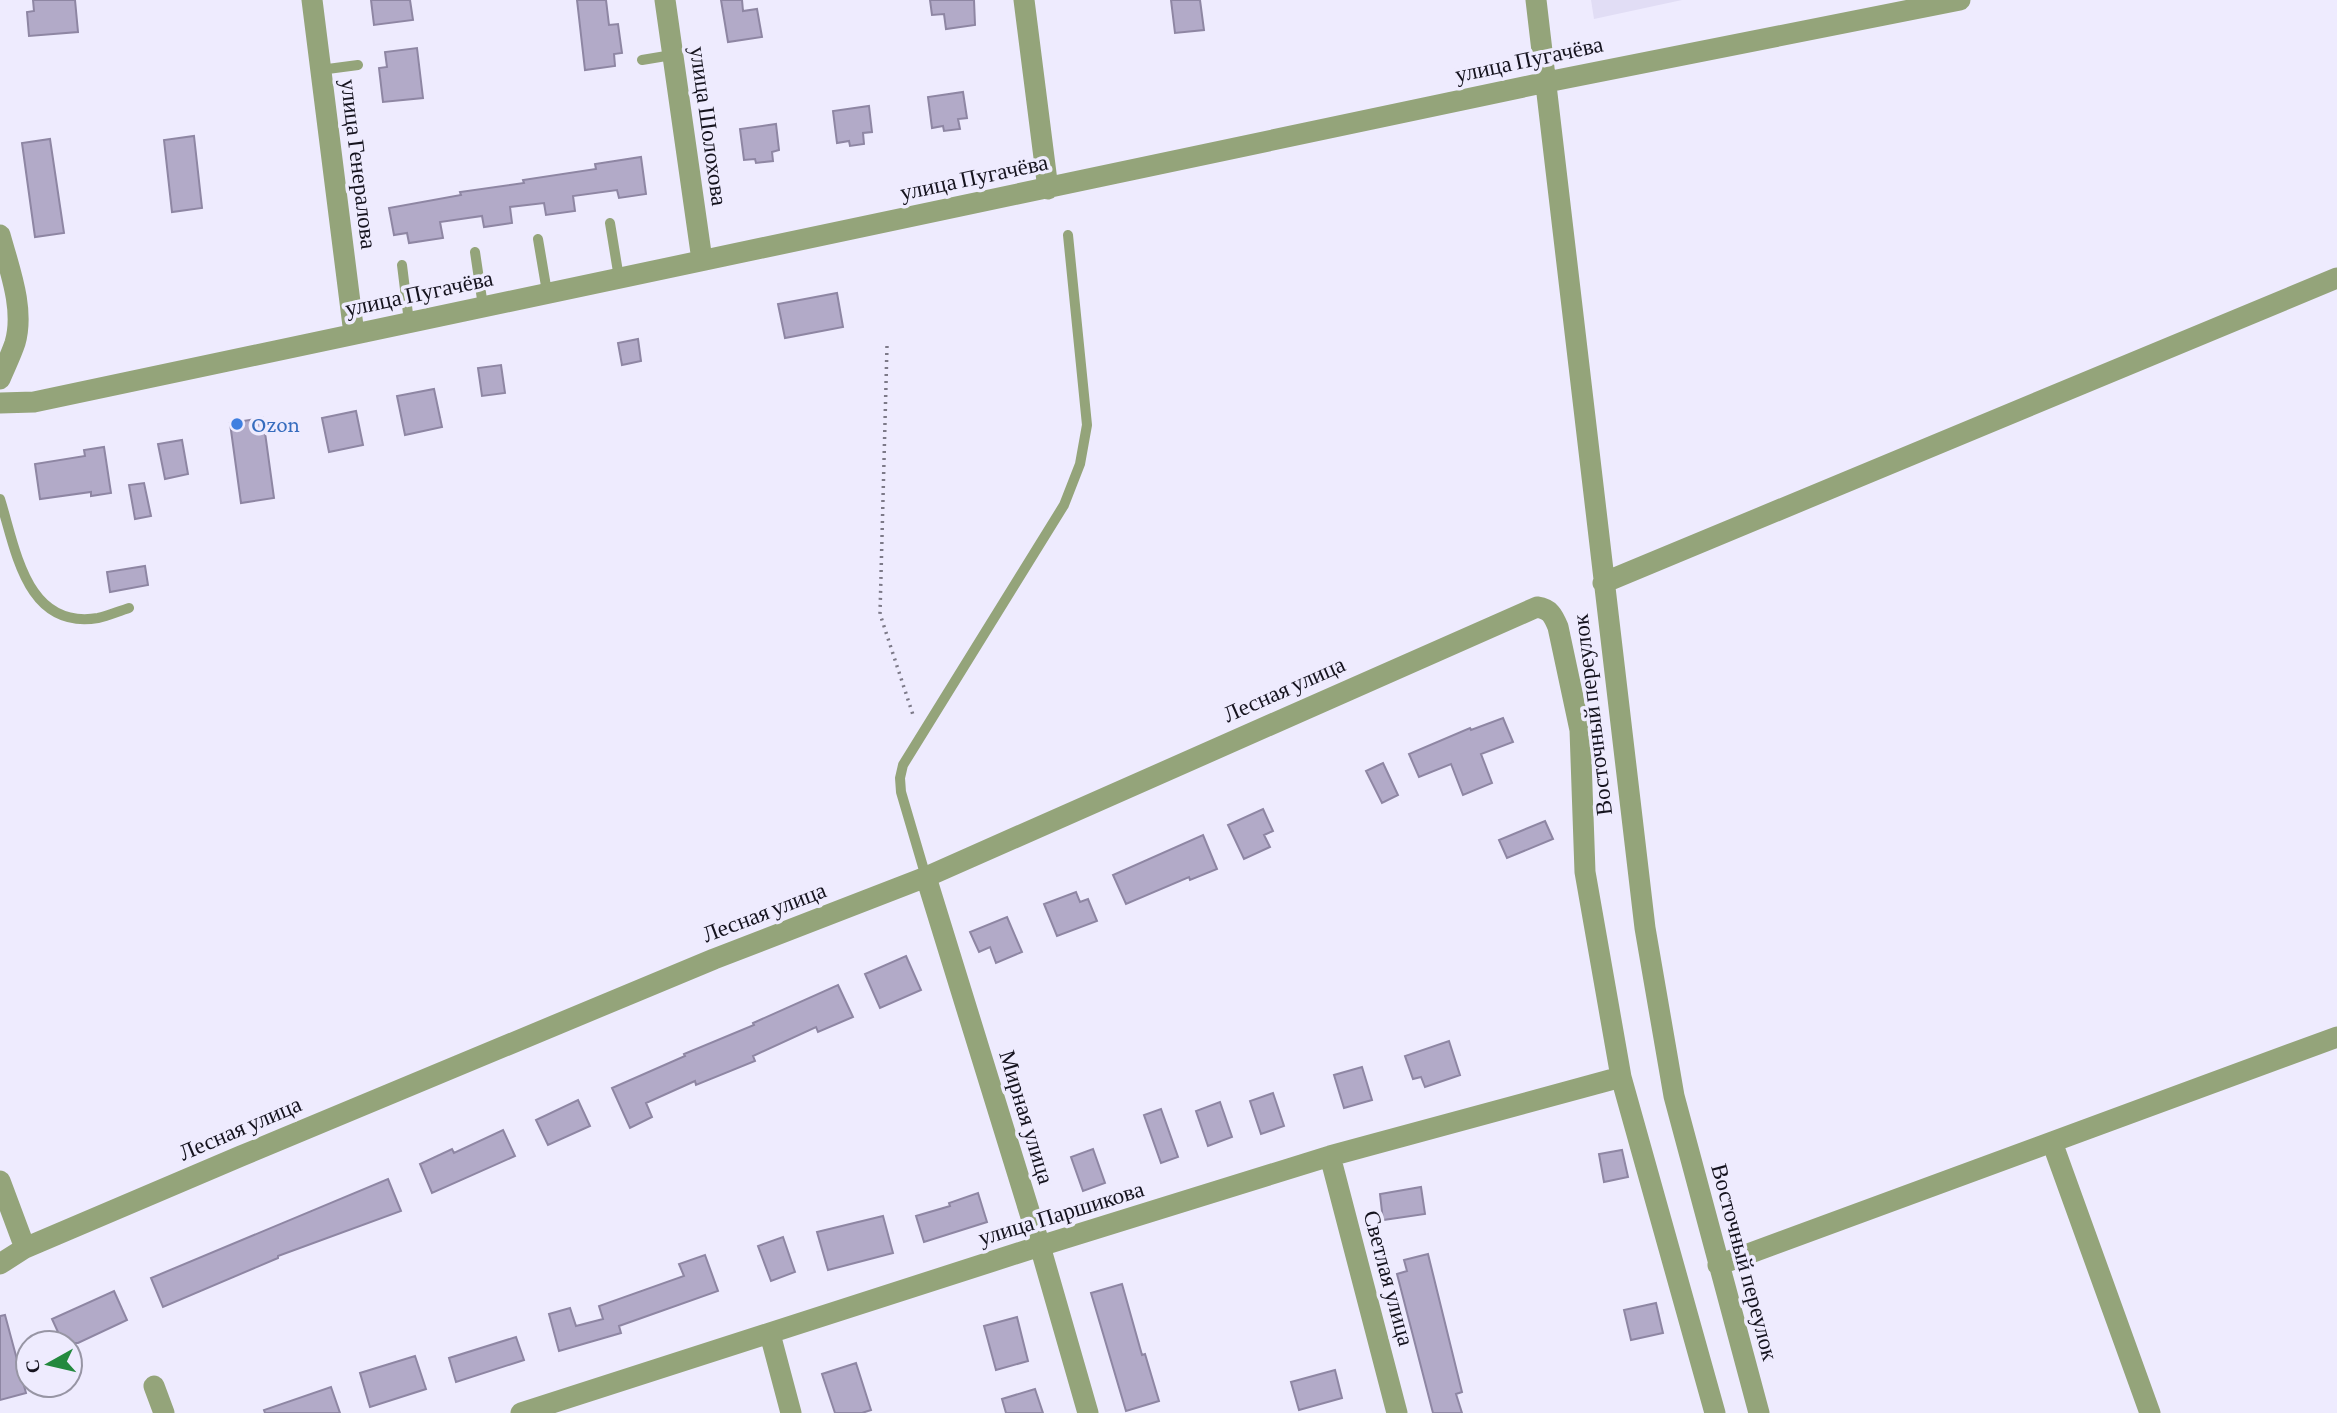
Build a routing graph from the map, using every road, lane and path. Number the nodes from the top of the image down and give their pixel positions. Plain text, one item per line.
1 (312, 0) edge
2 (665, 0) edge
3 (1024, 0) edge
4 (1536, 0) edge
5 (1960, 0) edge
6 (1934, 3) edge
7 (672, 55) junction
8 (642, 60) dead end
9 (358, 65) dead end
10 (320, 70) junction
11 (1547, 82) junction
12 (1048, 189) junction
13 (610, 223) dead end
14 (0, 235) edge
15 (1068, 235) dead end
16 (538, 239) dead end
17 (475, 252) dead end
18 (702, 260) junction
19 (402, 265) dead end
20 (619, 278) junction
21 (2337, 278) edge
22 (547, 292) junction
23 (483, 306) junction
24 (410, 322) junction
25 (354, 334) junction
26 (887, 346) dead end
27 (0, 379) edge
28 (0, 403) edge
29 (0, 499) edge
30 (1603, 583) junction
31 (129, 608) dead end
32 (1546, 608) joint
33 (920, 737) junction
34 (926, 877) junction
35 (2337, 1037) edge
36 (1621, 1077) junction
37 (2052, 1142) junction
38 (1331, 1157) junction
39 (0, 1181) edge
40 (1040, 1246) junction
41 (25, 1248) junction
42 (0, 1264) edge
43 (1718, 1265) junction
44 (770, 1334) junction
45 (154, 1386) dead end
46 (164, 1413) edge
47 (521, 1413) edge
48 (791, 1413) edge
49 (1088, 1413) edge
50 (1397, 1413) edge
51 (1715, 1413) edge
52 (1759, 1413) edge
53 (2150, 1413) edge

1 - 10 street, улица Генералова
2 - 7 street, улица Шолохова
3 - 12 street
4 - 11 street, Восточный переулок
5 - 6 street, улица Пугачёва
6 - 11 street, улица Пугачёва
7 - 8 lane
7 - 18 street, улица Шолохова
9 - 10 lane
10 - 25 street, улица Генералова
11 - 12 street, улица Пугачёва
11 - 30 street, Восточный переулок
12 - 18 street, улица Пугачёва
13 - 20 lane
14 - 27 street
15 - 33 lane
16 - 22 lane
17 - 23 lane
18 - 20 street, улица Пугачёва
19 - 24 lane
20 - 22 street, улица Пугачёва
21 - 30 street
22 - 23 street, улица Пугачёва
23 - 24 street, улица Пугачёва
24 - 25 street, улица Пугачёва
25 - 28 street, улица Пугачёва
26 - 33 path
29 - 31 lane
30 - 43 street, Восточный переулок
32 - 34 street, Лесная улица
32 - 36 street, Восточный переулок
33 - 34 lane
34 - 40 street, Мирная улица
34 - 41 street, Лесная улица
35 - 37 street
36 - 38 street, улица Паршикова
36 - 51 street, Восточный переулок
37 - 43 street
37 - 53 street
38 - 40 street, улица Паршикова
38 - 50 street, Светлая улица
39 - 41 street
40 - 44 street, улица Паршикова
40 - 49 street, Мирная улица
41 - 42 street, Лесная улица
43 - 52 street, Восточный переулок
44 - 47 street, улица Паршикова
44 - 48 street
45 - 46 street

